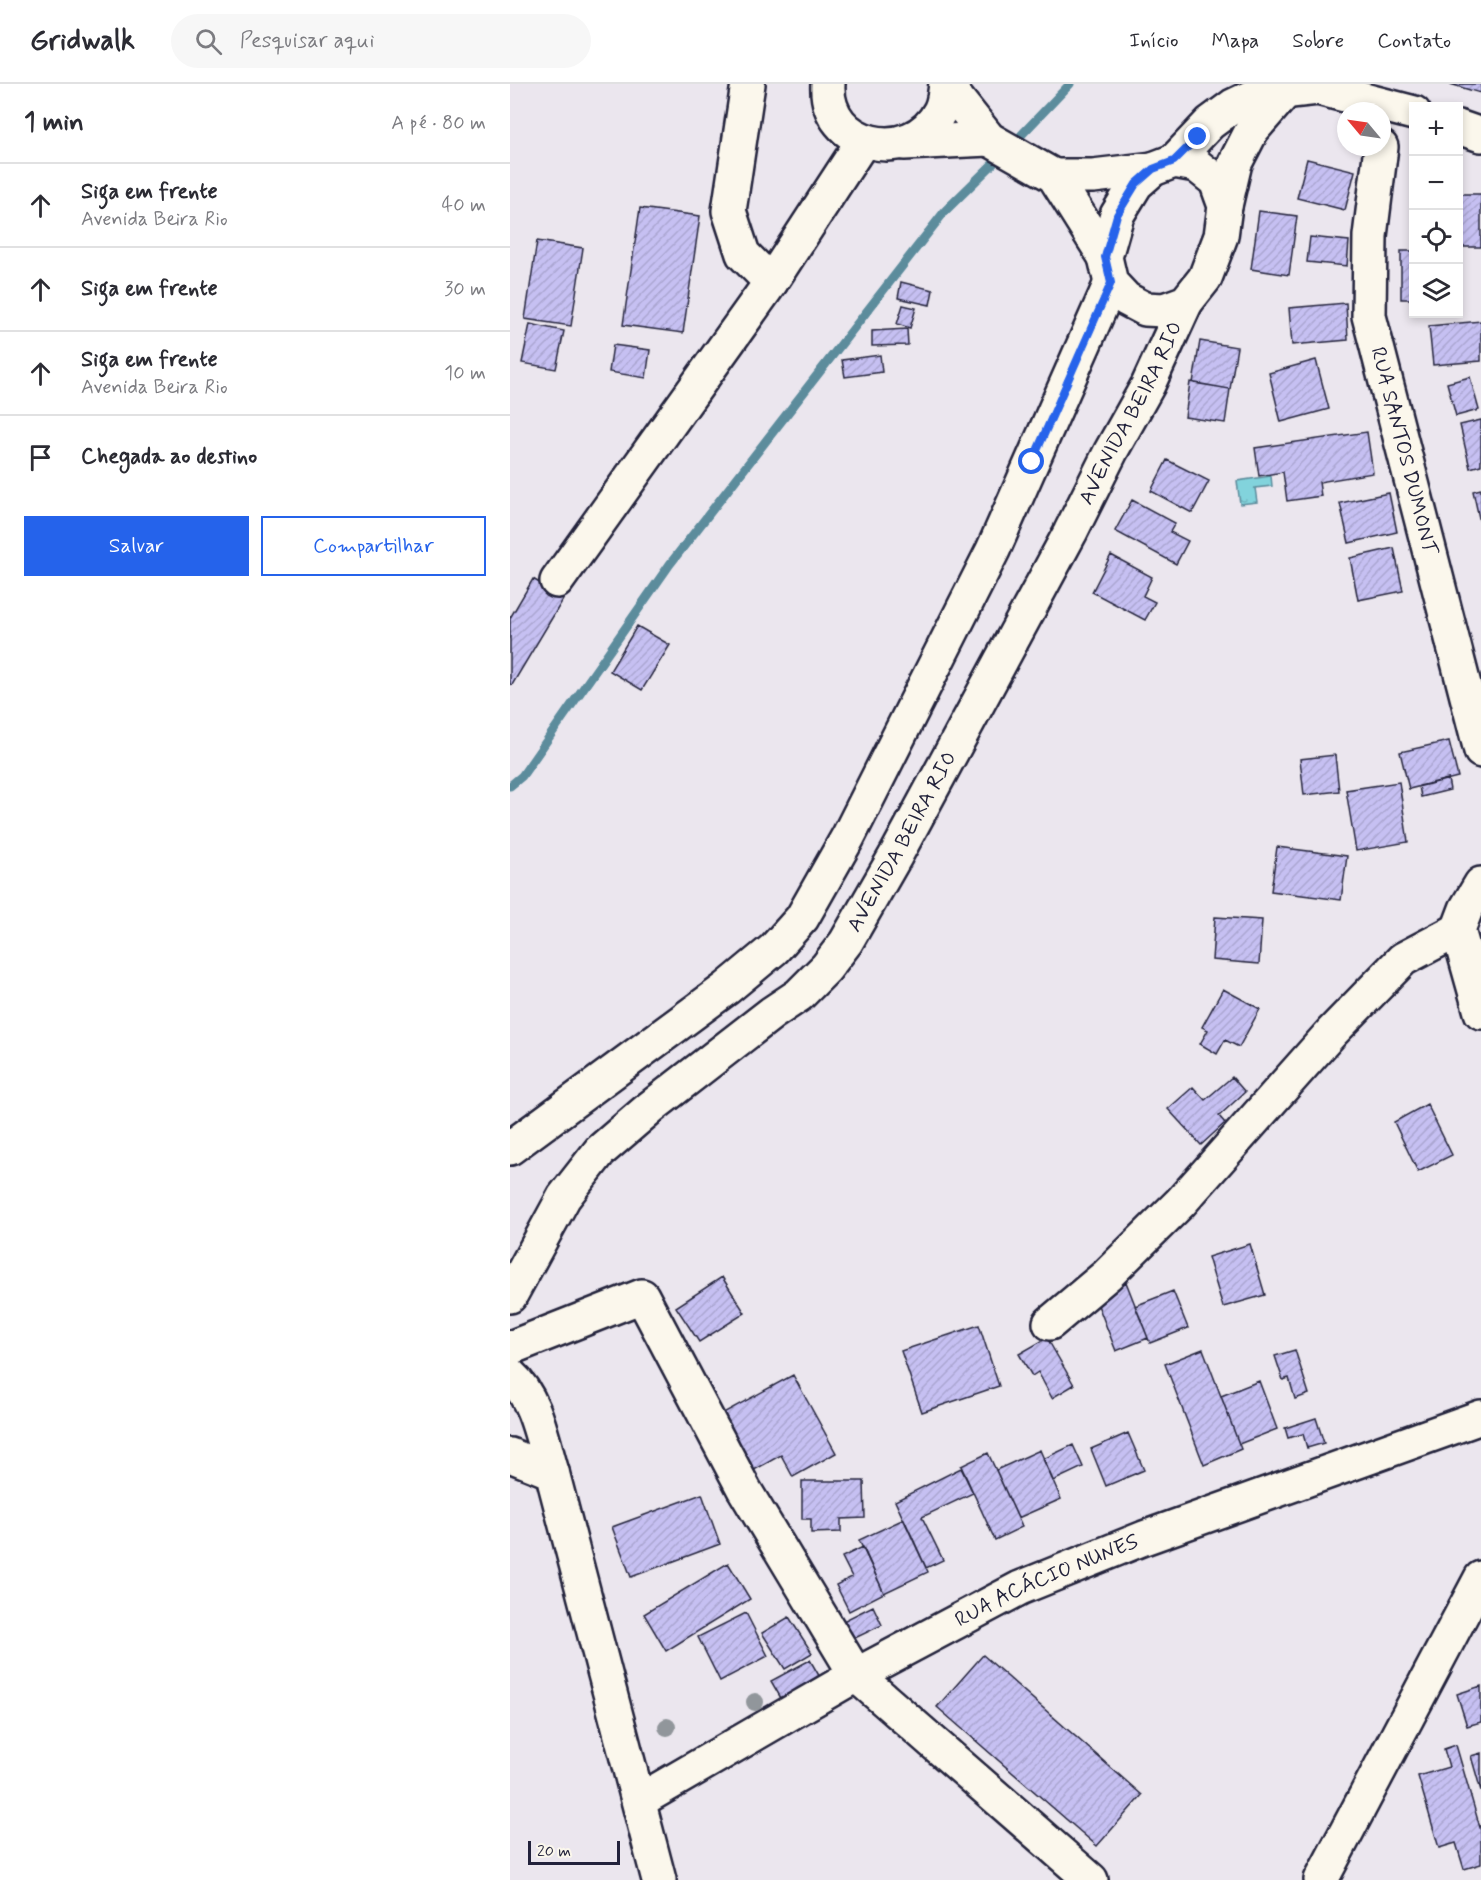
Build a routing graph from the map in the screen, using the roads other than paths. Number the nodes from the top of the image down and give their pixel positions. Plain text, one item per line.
1 (748, 84) edge
2 (828, 84) edge
3 (946, 84) edge
4 (1287, 90) junction
5 (1400, 109) edge
6 (1391, 126) edge
7 (1463, 129) edge
8 (1481, 135) edge
9 (991, 139) junction
10 (863, 141) junction
11 (904, 143) junction
12 (1380, 156) edge
13 (1163, 165) junction
14 (1052, 175) junction
15 (1225, 206) junction
16 (1108, 270) junction
17 (771, 282) junction
18 (1186, 302) junction
19 (557, 582) dead end
20 (1481, 751) edge
21 (1481, 884) edge
22 (1458, 930) junction
23 (1481, 1012) edge
24 (510, 1148) edge
25 (510, 1296) edge
26 (1050, 1323) dead end
27 (510, 1348) edge
28 (510, 1375) edge
29 (1481, 1417) edge
30 (510, 1455) edge
31 (552, 1472) junction
32 (1481, 1578) edge
33 (856, 1675) junction
34 (639, 1801) junction
35 (659, 1880) edge
36 (1091, 1880) edge
37 (1321, 1880) edge

1 - 17 street
2 - 10 street
3 - 9 street
3 - 11 street
4 - 5 street
4 - 13 street
4 - 15 street
5 - 6 street
7 - 8 street
9 - 11 street
9 - 14 street
10 - 11 street
10 - 17 street
12 - 20 street, RUA SANTOS DUMONT
13 - 14 street
13 - 15 street
13 - 16 street
14 - 16 street
15 - 18 street
16 - 18 street
16 - 24 street
17 - 19 street
18 - 25 street, AVENIDA BEIRA RIO
21 - 22 street
22 - 23 street
22 - 26 street
27 - 33 street
28 - 31 street
29 - 33 street, RUA ACÁCIO NUNES
30 - 31 street
31 - 34 street
32 - 37 street
33 - 34 street, RUA ACÁCIO NUNES
33 - 36 street
34 - 35 street

